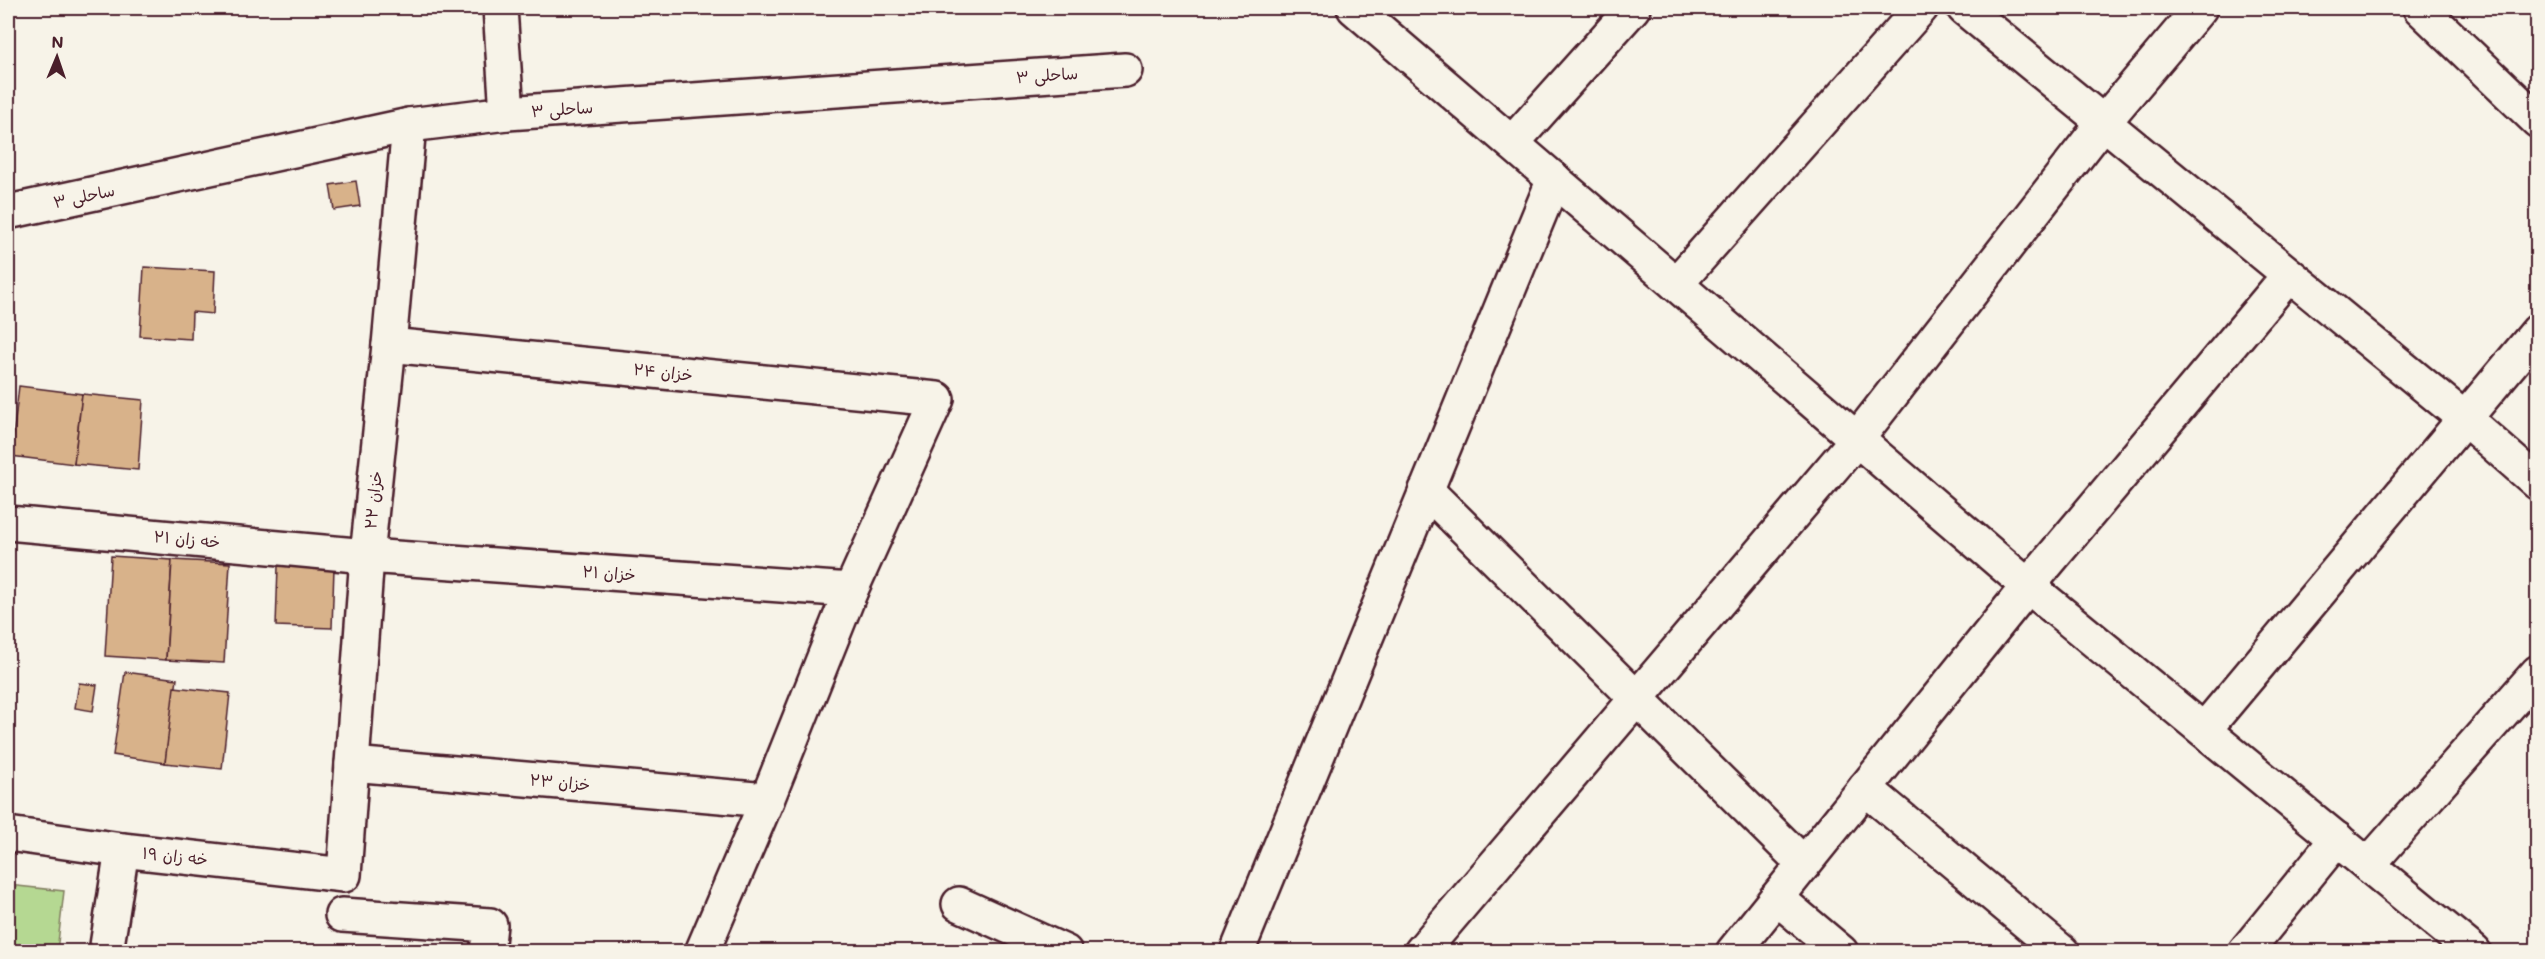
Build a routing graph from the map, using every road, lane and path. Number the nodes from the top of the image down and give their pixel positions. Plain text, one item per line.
1 (500, 8) edge
2 (1354, 8) edge
3 (1632, 8) edge
4 (1921, 8) edge
5 (1964, 8) edge
6 (2200, 8) edge
7 (2420, 8) edge
8 (1125, 70) dead end
9 (507, 113) junction
10 (2538, 121) edge
11 (2103, 123) junction
12 (409, 125) junction
13 (1512, 143) junction
14 (1554, 179) junction
15 (8, 212) edge
16 (2289, 275) junction
17 (1676, 284) junction
18 (2538, 331) edge
19 (389, 345) junction
20 (2464, 418) junction
21 (1857, 439) junction
22 (2538, 483) edge
23 (1426, 490) junction
24 (8, 523) edge
25 (367, 556) junction
26 (2028, 586) junction
27 (851, 590) junction
28 (2538, 672) edge
29 (1636, 699) junction
30 (2204, 730) junction
31 (352, 764) junction
32 (1865, 788) junction
33 (767, 800) junction
34 (8, 834) edge
35 (2337, 839) junction
36 (122, 850) junction
37 (1804, 864) junction
38 (2368, 865) junction
39 (344, 875) joint
40 (1777, 898) junction
41 (959, 904) dead end
42 (342, 915) dead end
43 (106, 951) edge
44 (488, 951) edge
45 (702, 951) edge
46 (1065, 951) edge
47 (1237, 951) edge
48 (1421, 951) edge
49 (1733, 951) edge
50 (1841, 951) edge
51 (2062, 951) edge
52 (2245, 951) edge
53 (2474, 951) edge

1 - 9 street
2 - 13 street
3 - 13 street
4 - 17 street
5 - 11 street
6 - 11 street
7 - 10 street
8 - 9 street, ساحلی ۳
9 - 12 street, ساحلی ۳
11 - 16 street
11 - 21 street
12 - 15 street, ساحلی ۳
12 - 19 street, خزان ۲۲
13 - 14 street
14 - 17 street
14 - 23 street
16 - 20 street
16 - 26 street
17 - 21 street
18 - 20 street
19 - 25 street, خزان ۲۲
19 - 27 street, خزان ۲۴
20 - 22 street
20 - 30 street
21 - 26 street
21 - 29 street
23 - 29 street
23 - 47 street
24 - 25 street, خه زان ۲۱
25 - 27 street, خزان ۲۱
25 - 31 street, خزان ۲۲
26 - 30 street
26 - 32 street
27 - 33 street
28 - 38 street
29 - 37 street
29 - 48 street
30 - 35 street
31 - 33 street, خزان ۲۳
31 - 39 street, خزان ۲۲
32 - 37 street
32 - 51 street
33 - 45 street
34 - 36 street, خه زان ۱۹
35 - 38 street
35 - 52 street
36 - 39 street, خه زان ۱۹
36 - 43 street
37 - 40 street
38 - 53 street
40 - 49 street
40 - 50 street
41 - 46 street
42 - 44 street

